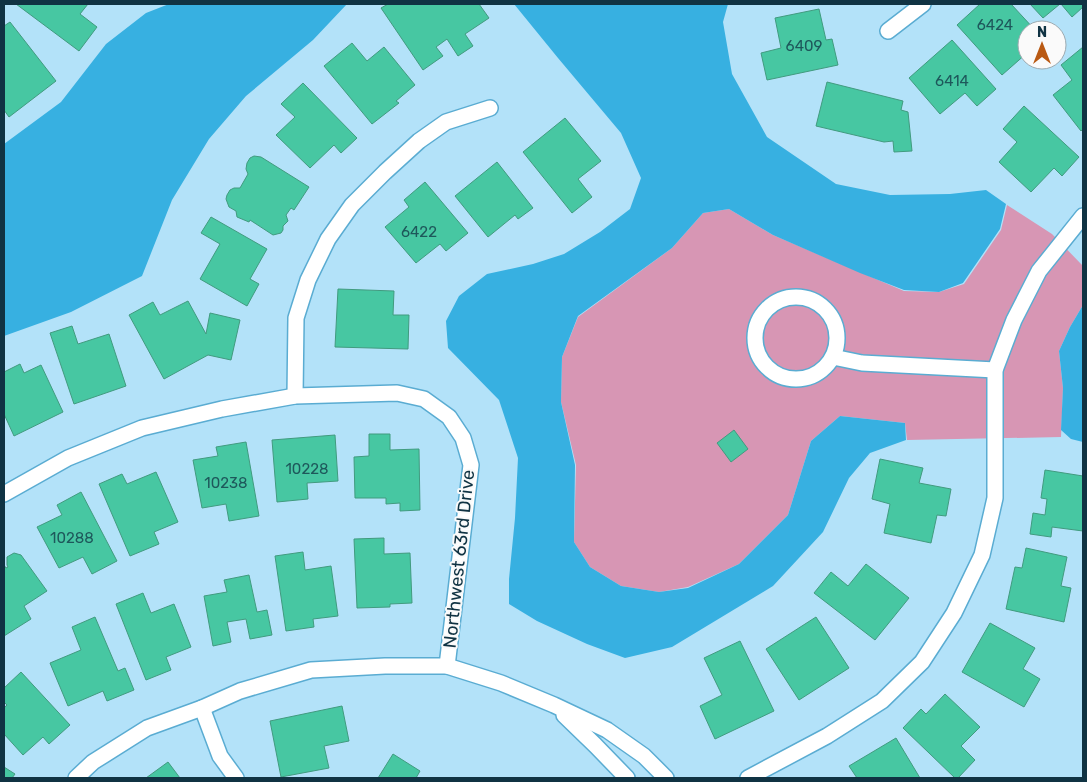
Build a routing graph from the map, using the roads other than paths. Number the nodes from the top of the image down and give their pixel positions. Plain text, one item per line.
1 (923, 4) edge
2 (888, 30) dead end
3 (490, 108) dead end
4 (1083, 216) edge
5 (833, 357) junction
6 (995, 370) junction
7 (295, 396) junction
8 (4, 494) edge
9 (447, 666) junction
10 (554, 705) junction
11 (202, 708) junction
12 (76, 778) edge
13 (236, 778) edge
14 (627, 778) edge
15 (666, 778) edge
16 (748, 778) edge

1 - 2 street
3 - 7 street
4 - 6 street
5 - 5 street
5 - 6 street
6 - 16 street
7 - 8 street, Northwest 63rd Drive
7 - 9 street, Northwest 63rd Drive
9 - 10 street
9 - 11 street
10 - 14 street
10 - 15 street
11 - 12 street
11 - 13 street

